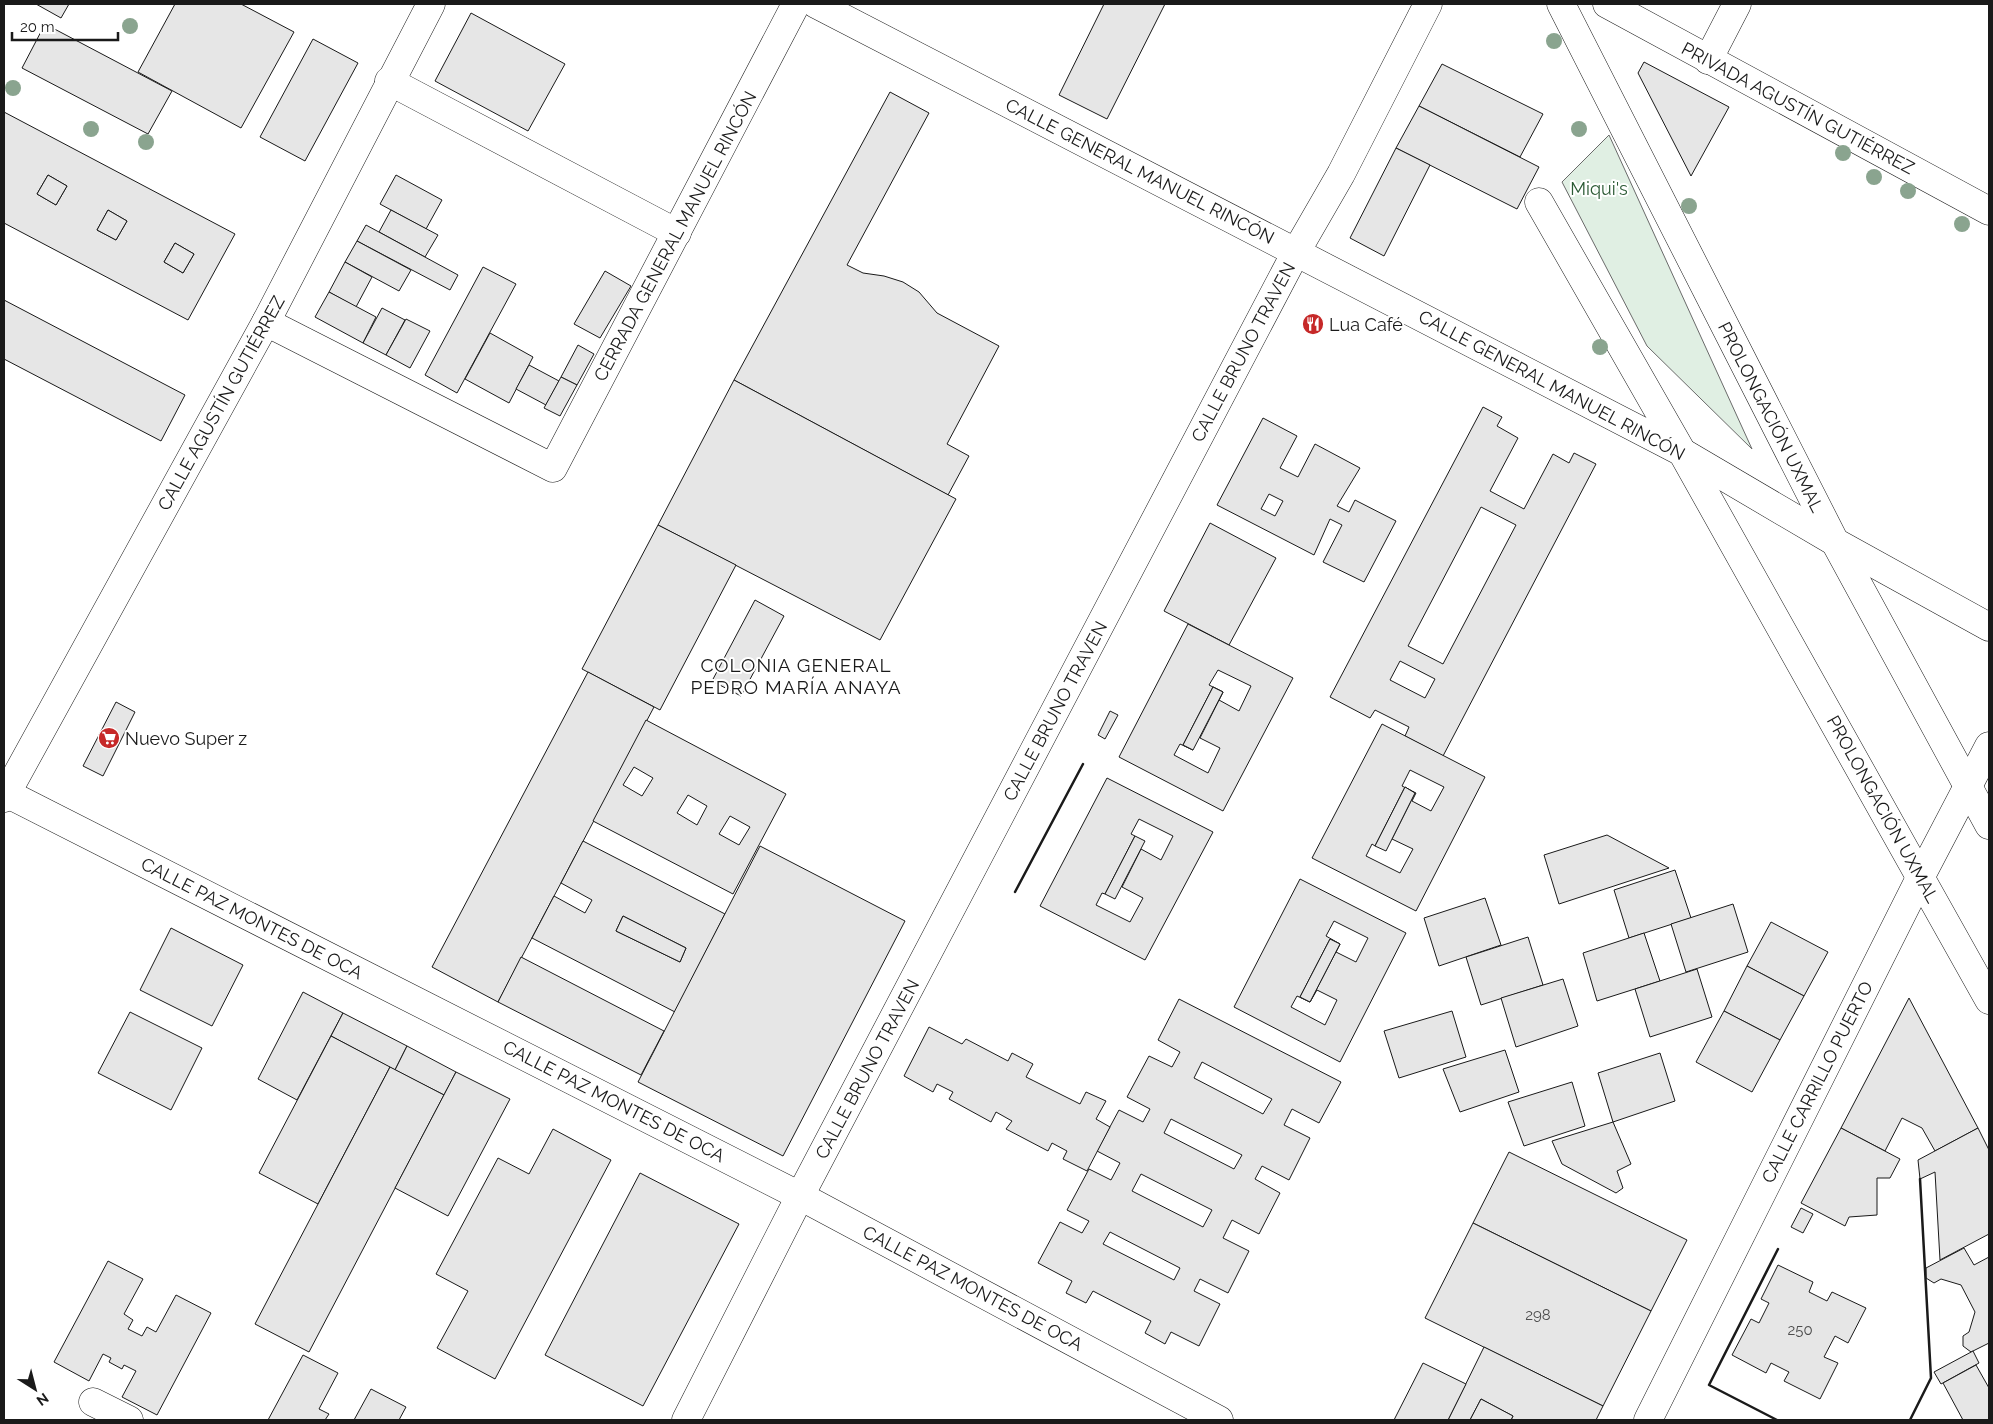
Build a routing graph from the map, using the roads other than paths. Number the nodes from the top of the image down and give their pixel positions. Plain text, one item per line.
1 (431, 4) edge
2 (796, 4) edge
3 (816, 4) edge
4 (1428, 4) edge
5 (1561, 4) edge
6 (1607, 4) edge
7 (1738, 4) edge
8 (1708, 60) junction
9 (389, 81) junction
10 (1539, 202) dead end
11 (1989, 211) edge
12 (677, 233) junction
13 (1296, 252) junction
14 (266, 322) junction
15 (1682, 452) junction
16 (1834, 542) junction
17 (1989, 627) edge
18 (1989, 746) edge
19 (1967, 788) junction
20 (4, 795) edge
21 (1989, 825) edge
22 (1921, 876) junction
23 (1989, 1000) edge
24 (800, 1196) junction
25 (93, 1402) dead end
26 (129, 1420) edge
27 (686, 1420) edge
28 (1219, 1420) edge
29 (1648, 1420) edge

1 - 9 street, CALLE AGUSTÍN GUTIÉRREZ
2 - 12 street, CERRADA GENERAL MANUEL RINCÓN
3 - 13 street, CALLE GENERAL MANUEL RINCÓN
4 - 13 street, CALLE BRUNO TRAVEN
5 - 16 street, PROLONGACIÓN UXMAL
6 - 8 street, PRIVADA AGUSTÍN GUTIÉRREZ
7 - 8 street
8 - 11 street, PRIVADA AGUSTÍN GUTIÉRREZ
9 - 12 street
9 - 14 street, CALLE AGUSTÍN GUTIÉRREZ
10 - 15 street, PROLONGACIÓN UXMAL
12 - 14 street, CERRADA GENERAL MANUEL RINCÓN
13 - 15 street, CALLE GENERAL MANUEL RINCÓN
13 - 24 street, CALLE BRUNO TRAVEN
14 - 20 street, CALLE AGUSTÍN GUTIÉRREZ
15 - 16 street, CALLE GENERAL MANUEL RINCÓN
15 - 22 street, PROLONGACIÓN UXMAL
16 - 17 street, CALLE GENERAL MANUEL RINCÓN
16 - 19 street, PROLONGACIÓN UXMAL
18 - 19 street, CALLE CARRILLO PUERTO
19 - 21 street, PROLONGACIÓN UXMAL
19 - 22 street, CALLE CARRILLO PUERTO
20 - 24 street, CALLE PAZ MONTES DE OCA
22 - 23 street, PROLONGACIÓN UXMAL
22 - 29 street, CALLE CARRILLO PUERTO
24 - 27 street, CALLE BRUNO TRAVEN
24 - 28 street, CALLE PAZ MONTES DE OCA
25 - 26 street

